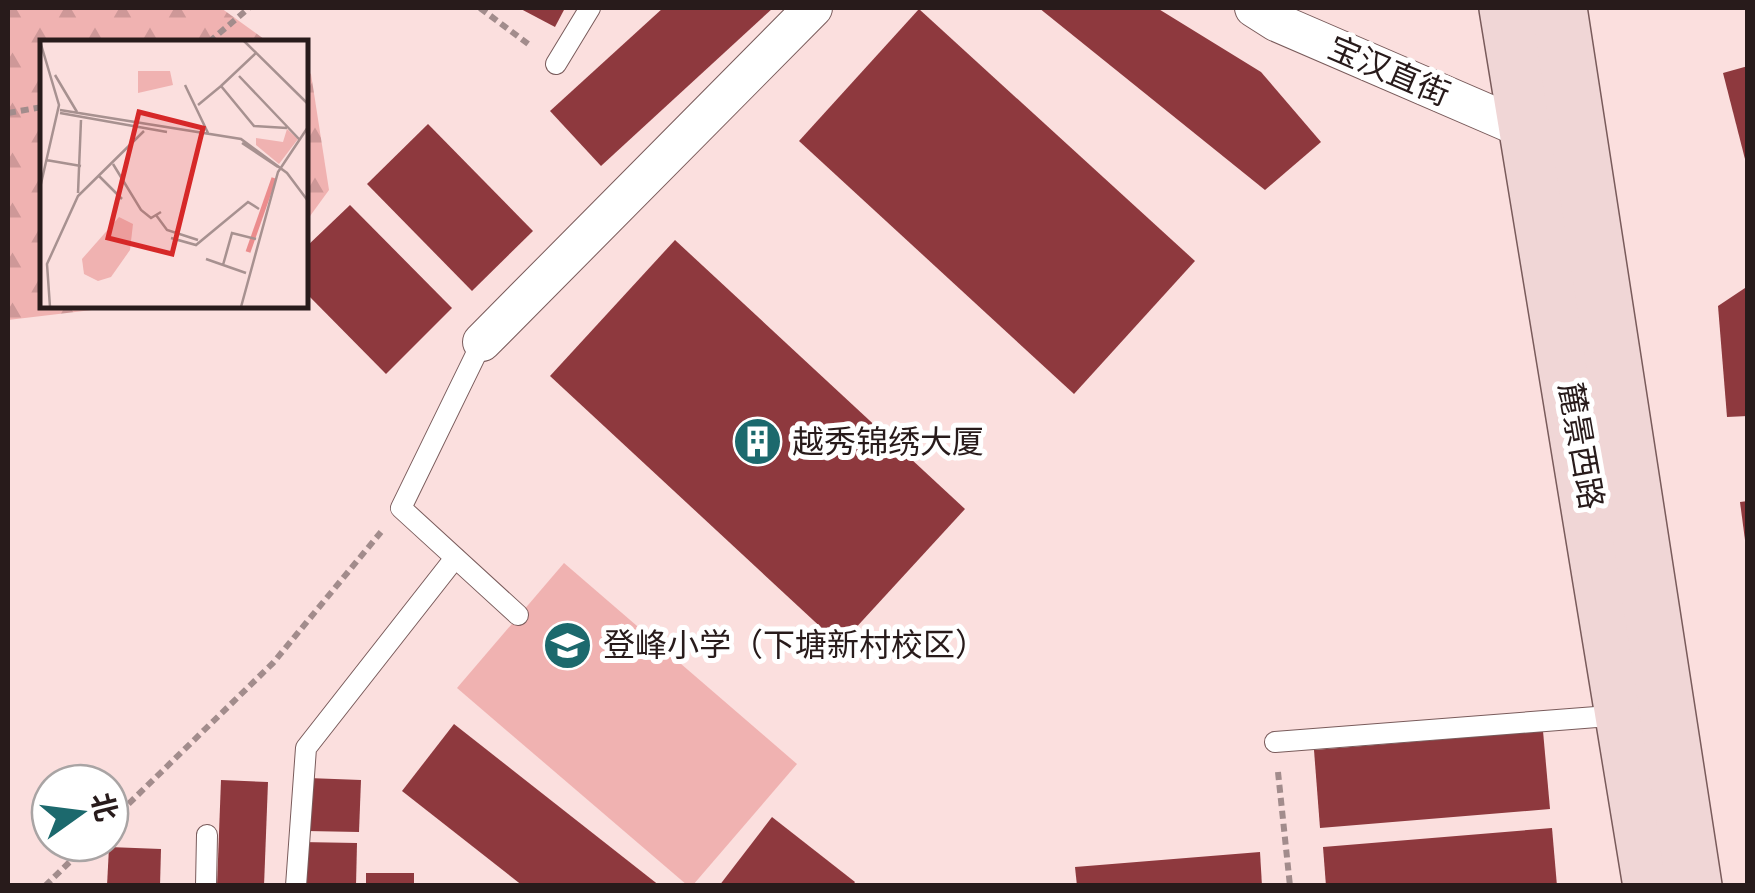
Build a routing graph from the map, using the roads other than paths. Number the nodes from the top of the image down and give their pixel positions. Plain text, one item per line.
1 (590, 8) edge
2 (813, 8) edge
3 (1254, 8) edge
4 (1507, 8) edge
5 (1559, 8) edge
6 (556, 64) road end
7 (1526, 130) junction
8 (482, 342) joint
9 (455, 558) junction
10 (518, 615) dead end
11 (1625, 715) junction
12 (1275, 742) road end
13 (207, 834) dead end
14 (206, 886) edge
15 (296, 886) edge
16 (1651, 886) edge
17 (1694, 886) edge

1 - 6 lane
2 - 8 street
3 - 7 street, 宝汉直街
4 - 7 street, 麓景西路
5 - 17 street, 麓景西路
7 - 11 street, 麓景西路
8 - 9 lane
9 - 10 lane
9 - 15 lane
11 - 12 lane
11 - 16 street, 麓景西路
13 - 14 lane

